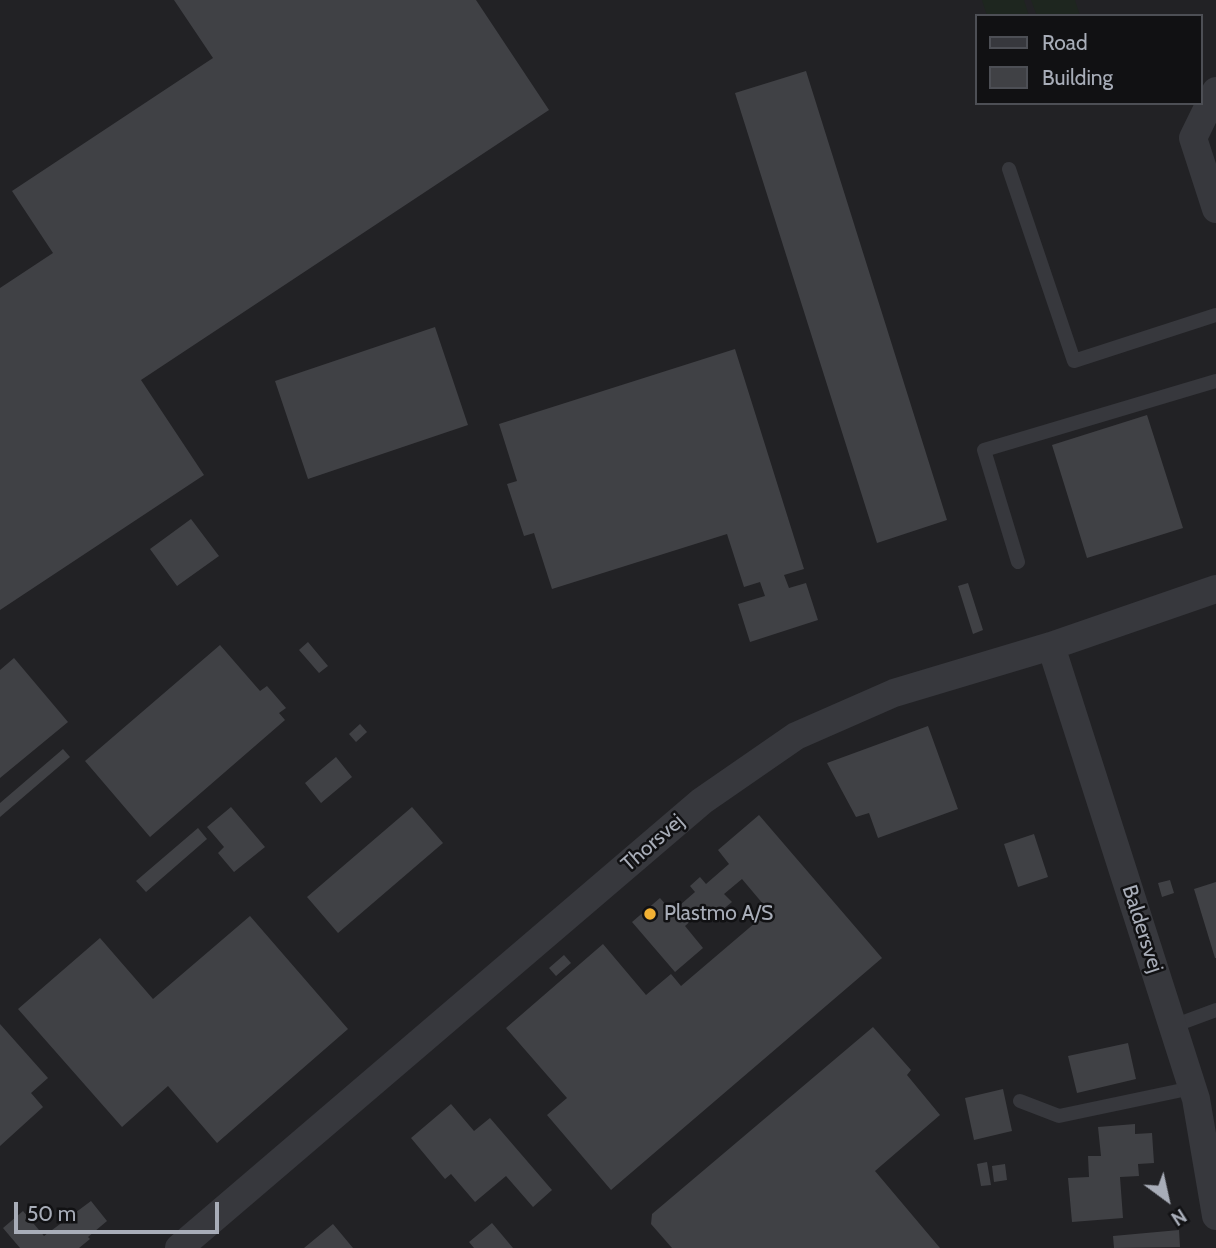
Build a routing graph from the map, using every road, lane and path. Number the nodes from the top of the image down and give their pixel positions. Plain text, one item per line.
1 (1216, 91) edge
2 (1009, 169) dead end
3 (1216, 209) edge
4 (1216, 315) edge
5 (1216, 381) edge
6 (1018, 562) dead end
7 (1216, 589) edge
8 (1051, 646) junction
9 (1216, 1010) edge
10 (1173, 1026) junction
11 (1192, 1088) junction
12 (1020, 1101) dead end
13 (1216, 1216) edge
14 (179, 1248) edge

1 - 3 street
2 - 4 lane
5 - 6 lane
7 - 8 street, Thorsvej
8 - 10 street, Baldersvej
8 - 14 street, Thorsvej
9 - 10 lane
10 - 11 street, Baldersvej
11 - 12 lane
11 - 13 street, Baldersvej

